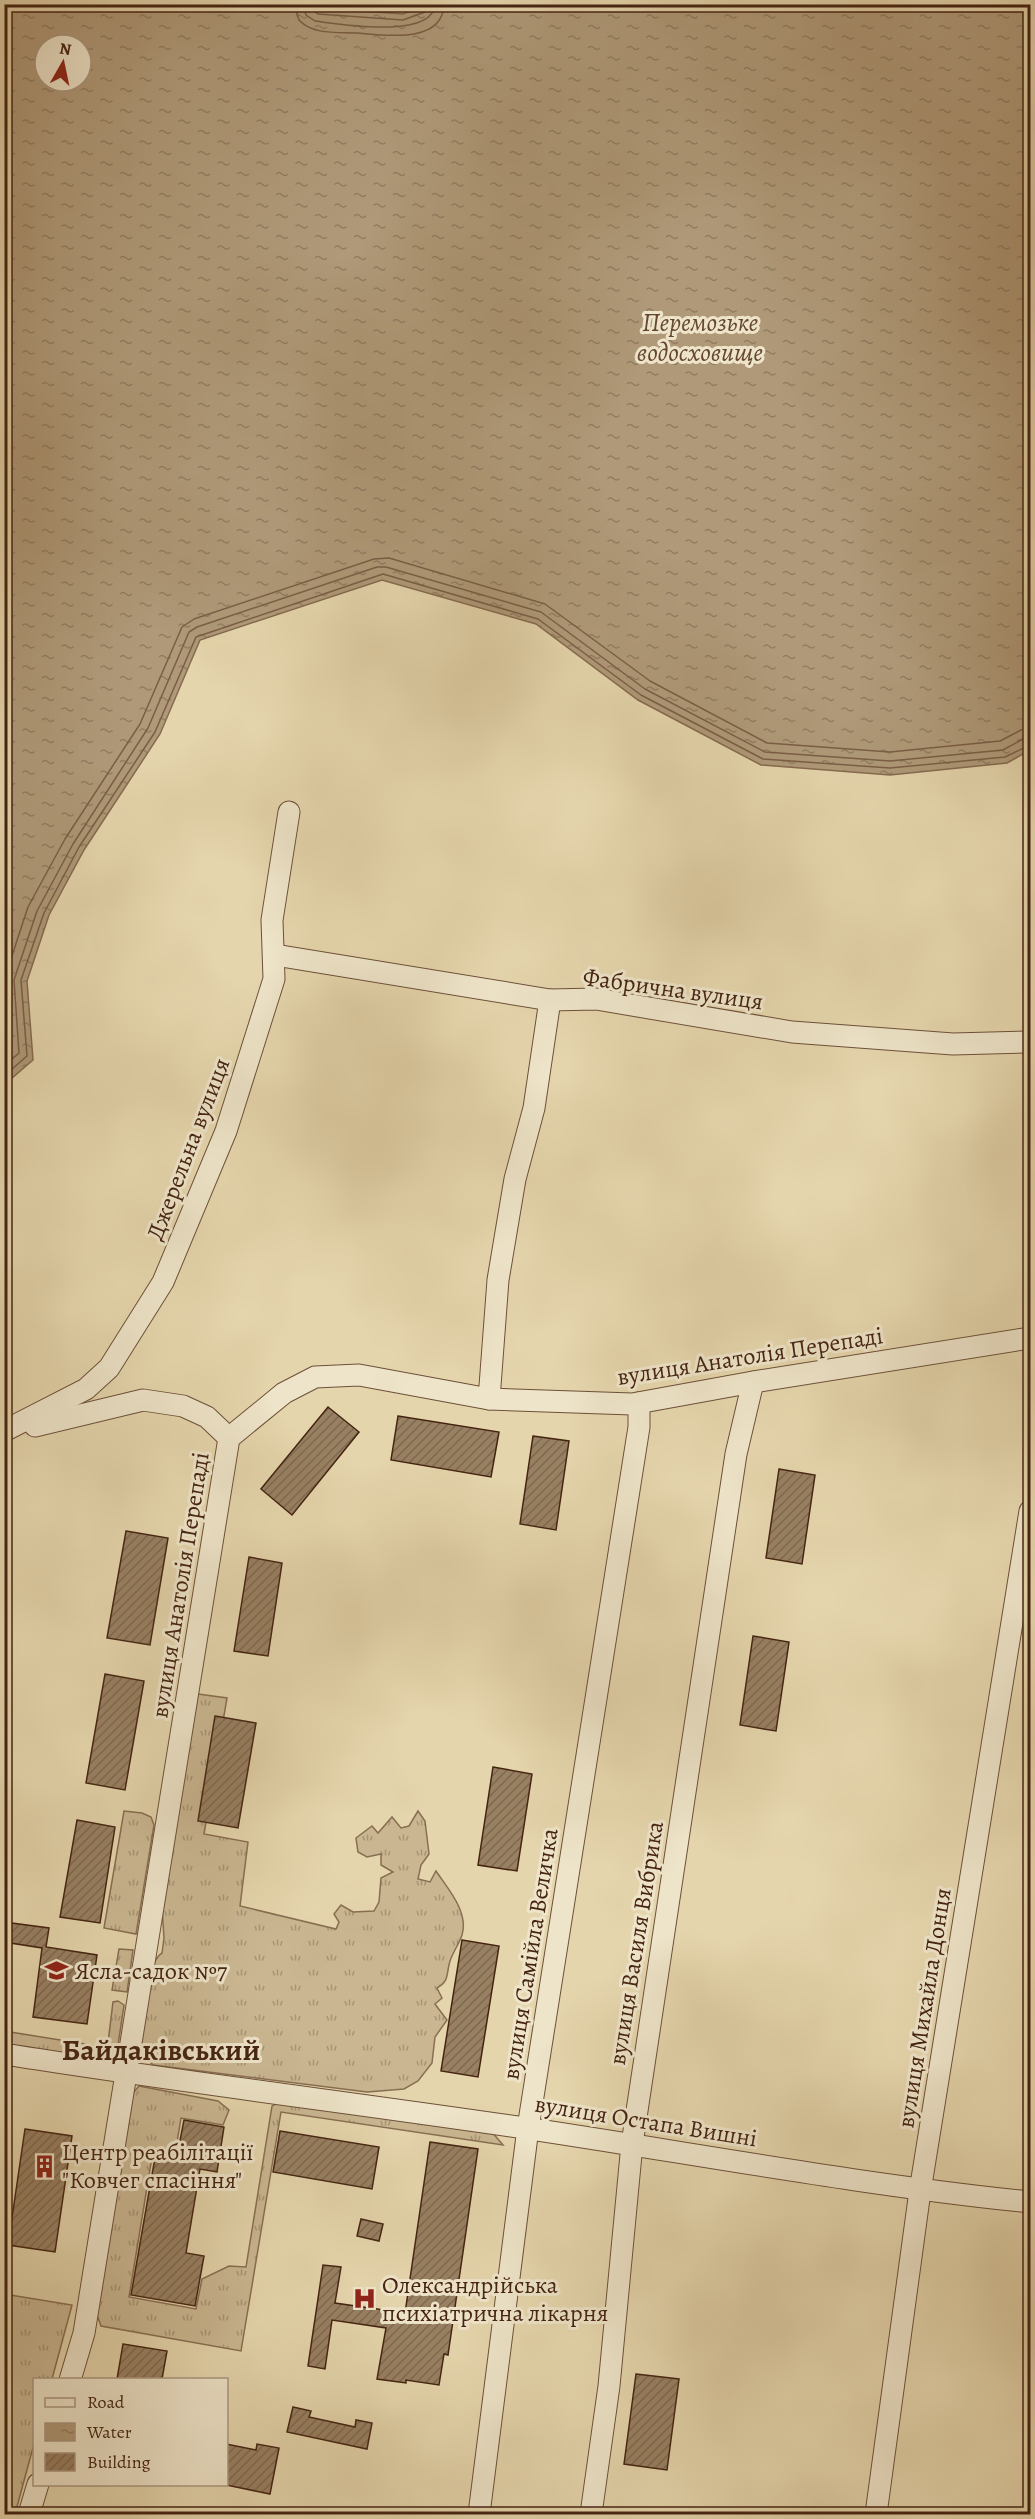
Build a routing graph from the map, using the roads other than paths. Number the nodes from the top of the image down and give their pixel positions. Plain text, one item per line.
1 (289, 812) dead end
2 (274, 955) junction
3 (550, 1000) junction
4 (1030, 1042) edge
5 (1030, 1338) edge
6 (753, 1382) junction
7 (489, 1399) junction
8 (639, 1403) junction
9 (4, 1432) edge
10 (229, 1438) junction
11 (1030, 1511) edge
12 (4, 2054) edge
13 (127, 2074) junction
14 (528, 2128) junction
15 (632, 2144) junction
16 (920, 2191) junction
17 (1030, 2202) edge
18 (70, 2378) edge
19 (37, 2486) edge
20 (29, 2514) edge
21 (479, 2514) edge
22 (591, 2514) edge
23 (876, 2514) edge

1 - 2 street, Джерельна вулиця
2 - 3 street, Фабрична вулиця
2 - 9 street, Джерельна вулиця
3 - 4 street, Фабрична вулиця
3 - 7 street
5 - 6 street, вулиця Анатолія Перепаді
6 - 8 street, вулиця Анатолія Перепаді
6 - 15 street, вулиця Василя Вибрика
7 - 8 street, вулиця Анатолія Перепаді
7 - 10 street, вулиця Анатолія Перепаді
8 - 14 street, вулиця Самійла Величка
9 - 10 street
10 - 13 street, вулиця Анатолія Перепаді
11 - 16 street, вулиця Михайла Донця
12 - 13 street, вулиця Остапа Вишні
13 - 14 street, вулиця Остапа Вишні
13 - 18 street, вулиця Анатолія Перепаді
14 - 15 street, вулиця Остапа Вишні
14 - 21 street, вулиця Самійла Величка
15 - 16 street, вулиця Остапа Вишні
15 - 22 street, вулиця Василя Вибрика
16 - 17 street, вулиця Остапа Вишні
16 - 23 street, вулиця Михайла Донця
19 - 20 street

